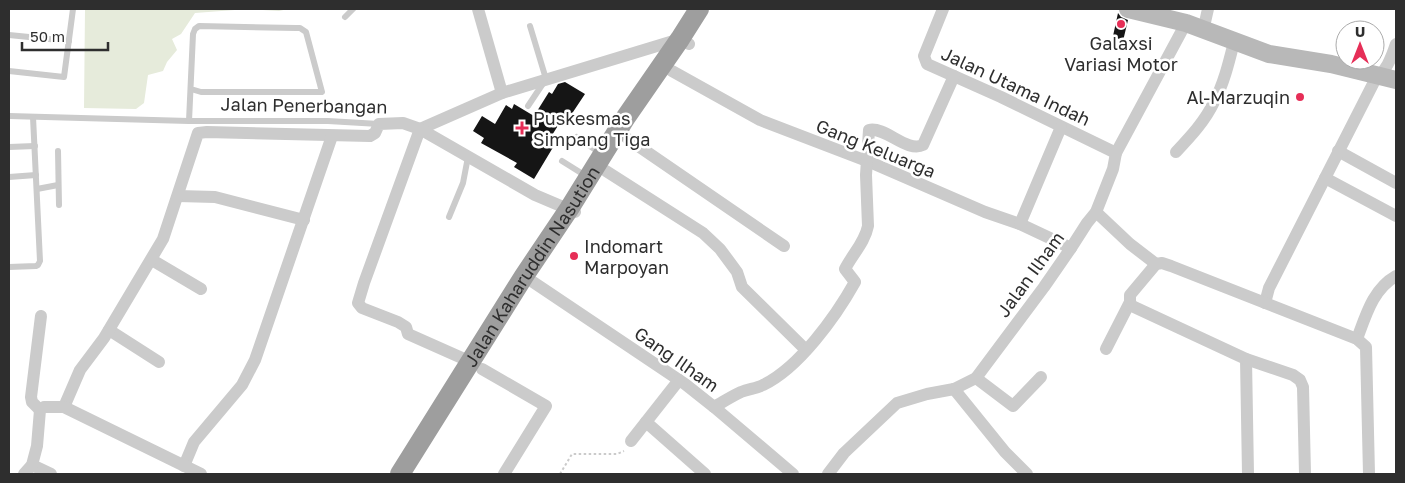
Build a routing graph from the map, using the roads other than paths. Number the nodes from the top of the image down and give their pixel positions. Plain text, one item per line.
1 (73, 9) edge
2 (353, 9) edge
3 (478, 9) edge
4 (699, 9) edge
5 (712, 9) edge
6 (943, 9) edge
7 (1128, 9) edge
8 (1208, 9) edge
9 (345, 17) dead end
10 (1186, 23) junction
11 (530, 26) dead end
12 (1203, 31) junction
13 (9, 35) edge
14 (69, 41) junction
15 (685, 41) junction
16 (1234, 42) junction
17 (1396, 44) edge
18 (9, 71) edge
19 (672, 71) junction
20 (954, 76) junction
21 (1389, 77) edge
22 (546, 79) junction
23 (191, 90) junction
24 (502, 93) junction
25 (528, 106) dead end
26 (9, 116) edge
27 (33, 117) junction
28 (189, 121) junction
29 (379, 124) junction
30 (1061, 127) junction
31 (420, 129) junction
32 (332, 136) junction
33 (577, 137) dead end
34 (628, 139) junction
35 (34, 146) junction
36 (9, 147) edge
37 (58, 151) dead end
38 (1338, 151) junction
39 (1176, 152) dead end
40 (1116, 153) junction
41 (468, 157) junction
42 (562, 161) dead end
43 (866, 161) junction
44 (599, 168) junction
45 (36, 175) junction
46 (9, 177) edge
47 (1325, 178) junction
48 (1396, 183) edge
49 (58, 186) junction
50 (37, 189) junction
51 (178, 196) junction
52 (59, 205) dead end
53 (573, 211) junction
54 (1096, 212) junction
55 (1396, 216) edge
56 (449, 217) dead end
57 (304, 220) junction
58 (1020, 224) junction
59 (784, 246) dead end
60 (1071, 248) junction
61 (152, 260) junction
62 (1156, 264) junction
63 (9, 267) edge
64 (1396, 276) edge
65 (533, 282) junction
66 (201, 289) dead end
67 (1130, 302) junction
68 (1265, 302) junction
69 (42, 316) dead end
70 (109, 330) junction
71 (1357, 339) junction
72 (1106, 349) dead end
73 (806, 350) junction
74 (1246, 360) junction
75 (159, 362) dead end
76 (476, 365) junction
77 (1041, 377) dead end
78 (976, 378) junction
79 (678, 380) junction
80 (954, 389) junction
81 (64, 407) junction
82 (714, 407) junction
83 (40, 410) junction
84 (646, 422) junction
85 (631, 441) road end
86 (184, 466) junction
87 (28, 470) edge
88 (51, 474) edge
89 (201, 474) edge
90 (400, 474) edge
91 (417, 474) edge
92 (504, 474) edge
93 (705, 474) edge
94 (793, 474) edge
95 (828, 474) edge
96 (1027, 474) edge
97 (1248, 474) edge
98 (1305, 474) edge
99 (1369, 474) edge

1 - 14 lane
2 - 9 lane
3 - 24 street
4 - 15 highway, Jalan Kaharuddin Nasution
5 - 15 highway, Jalan Kaharuddin Nasution
6 - 20 street, Jalan Utama Indah
7 - 10 main road
8 - 12 street
10 - 12 main road
10 - 40 street, Jalan Ilham
11 - 22 lane
12 - 16 main road
13 - 14 lane
14 - 18 lane
15 - 19 highway, Jalan Kaharuddin Nasution
15 - 22 street
15 - 44 highway, Jalan Kaharuddin Nasution
16 - 21 main road
16 - 39 street
17 - 21 street
19 - 34 highway, Jalan Kaharuddin Nasution
19 - 43 street, Gang Keluarga
20 - 30 street, Jalan Utama Indah
20 - 43 street
21 - 38 street
22 - 24 street
22 - 25 lane
23 - 23 lane
23 - 28 lane
24 - 31 street
26 - 27 lane, Jalan Penerbangan
27 - 28 lane, Jalan Penerbangan
27 - 35 lane
28 - 29 lane, Jalan Penerbangan
29 - 31 street, Jalan Penerbangan
29 - 32 street
30 - 40 street, Jalan Utama Indah
30 - 58 street
31 - 41 street, Jalan Penerbangan
31 - 76 street
32 - 51 street
32 - 57 street
33 - 44 lane
34 - 44 highway, Jalan Kaharuddin Nasution
34 - 59 street
35 - 36 lane
35 - 45 lane
37 - 49 lane
38 - 47 street
38 - 48 street
40 - 54 street, Jalan Ilham
41 - 53 street, Jalan Penerbangan
41 - 56 lane
42 - 44 lane
43 - 58 street, Gang Keluarga
43 - 73 street
44 - 53 highway, Jalan Kaharuddin Nasution
44 - 73 street
45 - 46 lane
45 - 50 lane
47 - 55 street
47 - 68 street
49 - 50 lane
49 - 52 lane
50 - 63 lane
51 - 57 street
51 - 61 street
53 - 65 highway, Jalan Kaharuddin Nasution
53 - 76 highway, Jalan Kaharuddin Nasution
54 - 60 street, Jalan Ilham
54 - 62 street
57 - 86 street
58 - 60 street, Gang Keluarga
60 - 78 street, Jalan Ilham
61 - 66 street
61 - 70 street
62 - 67 street
62 - 68 street
64 - 71 street
65 - 76 highway, Jalan Kaharuddin Nasution
65 - 79 street, Gang Ilham
67 - 72 street
67 - 74 street
68 - 71 street
69 - 83 street
70 - 75 street
70 - 81 street
71 - 99 street
73 - 82 street
74 - 97 street
74 - 98 street
76 - 90 highway, Jalan Kaharuddin Nasution
76 - 91 highway, Jalan Kaharuddin Nasution
76 - 92 street
77 - 78 street
78 - 80 street, Jalan Ilham
79 - 82 street, Gang Ilham
79 - 84 street
80 - 95 street, Jalan Ilham
80 - 96 street
81 - 83 street
81 - 86 street
82 - 94 street, Gang Ilham
83 - 87 street
84 - 85 street
84 - 93 street
86 - 89 street
87 - 88 street

